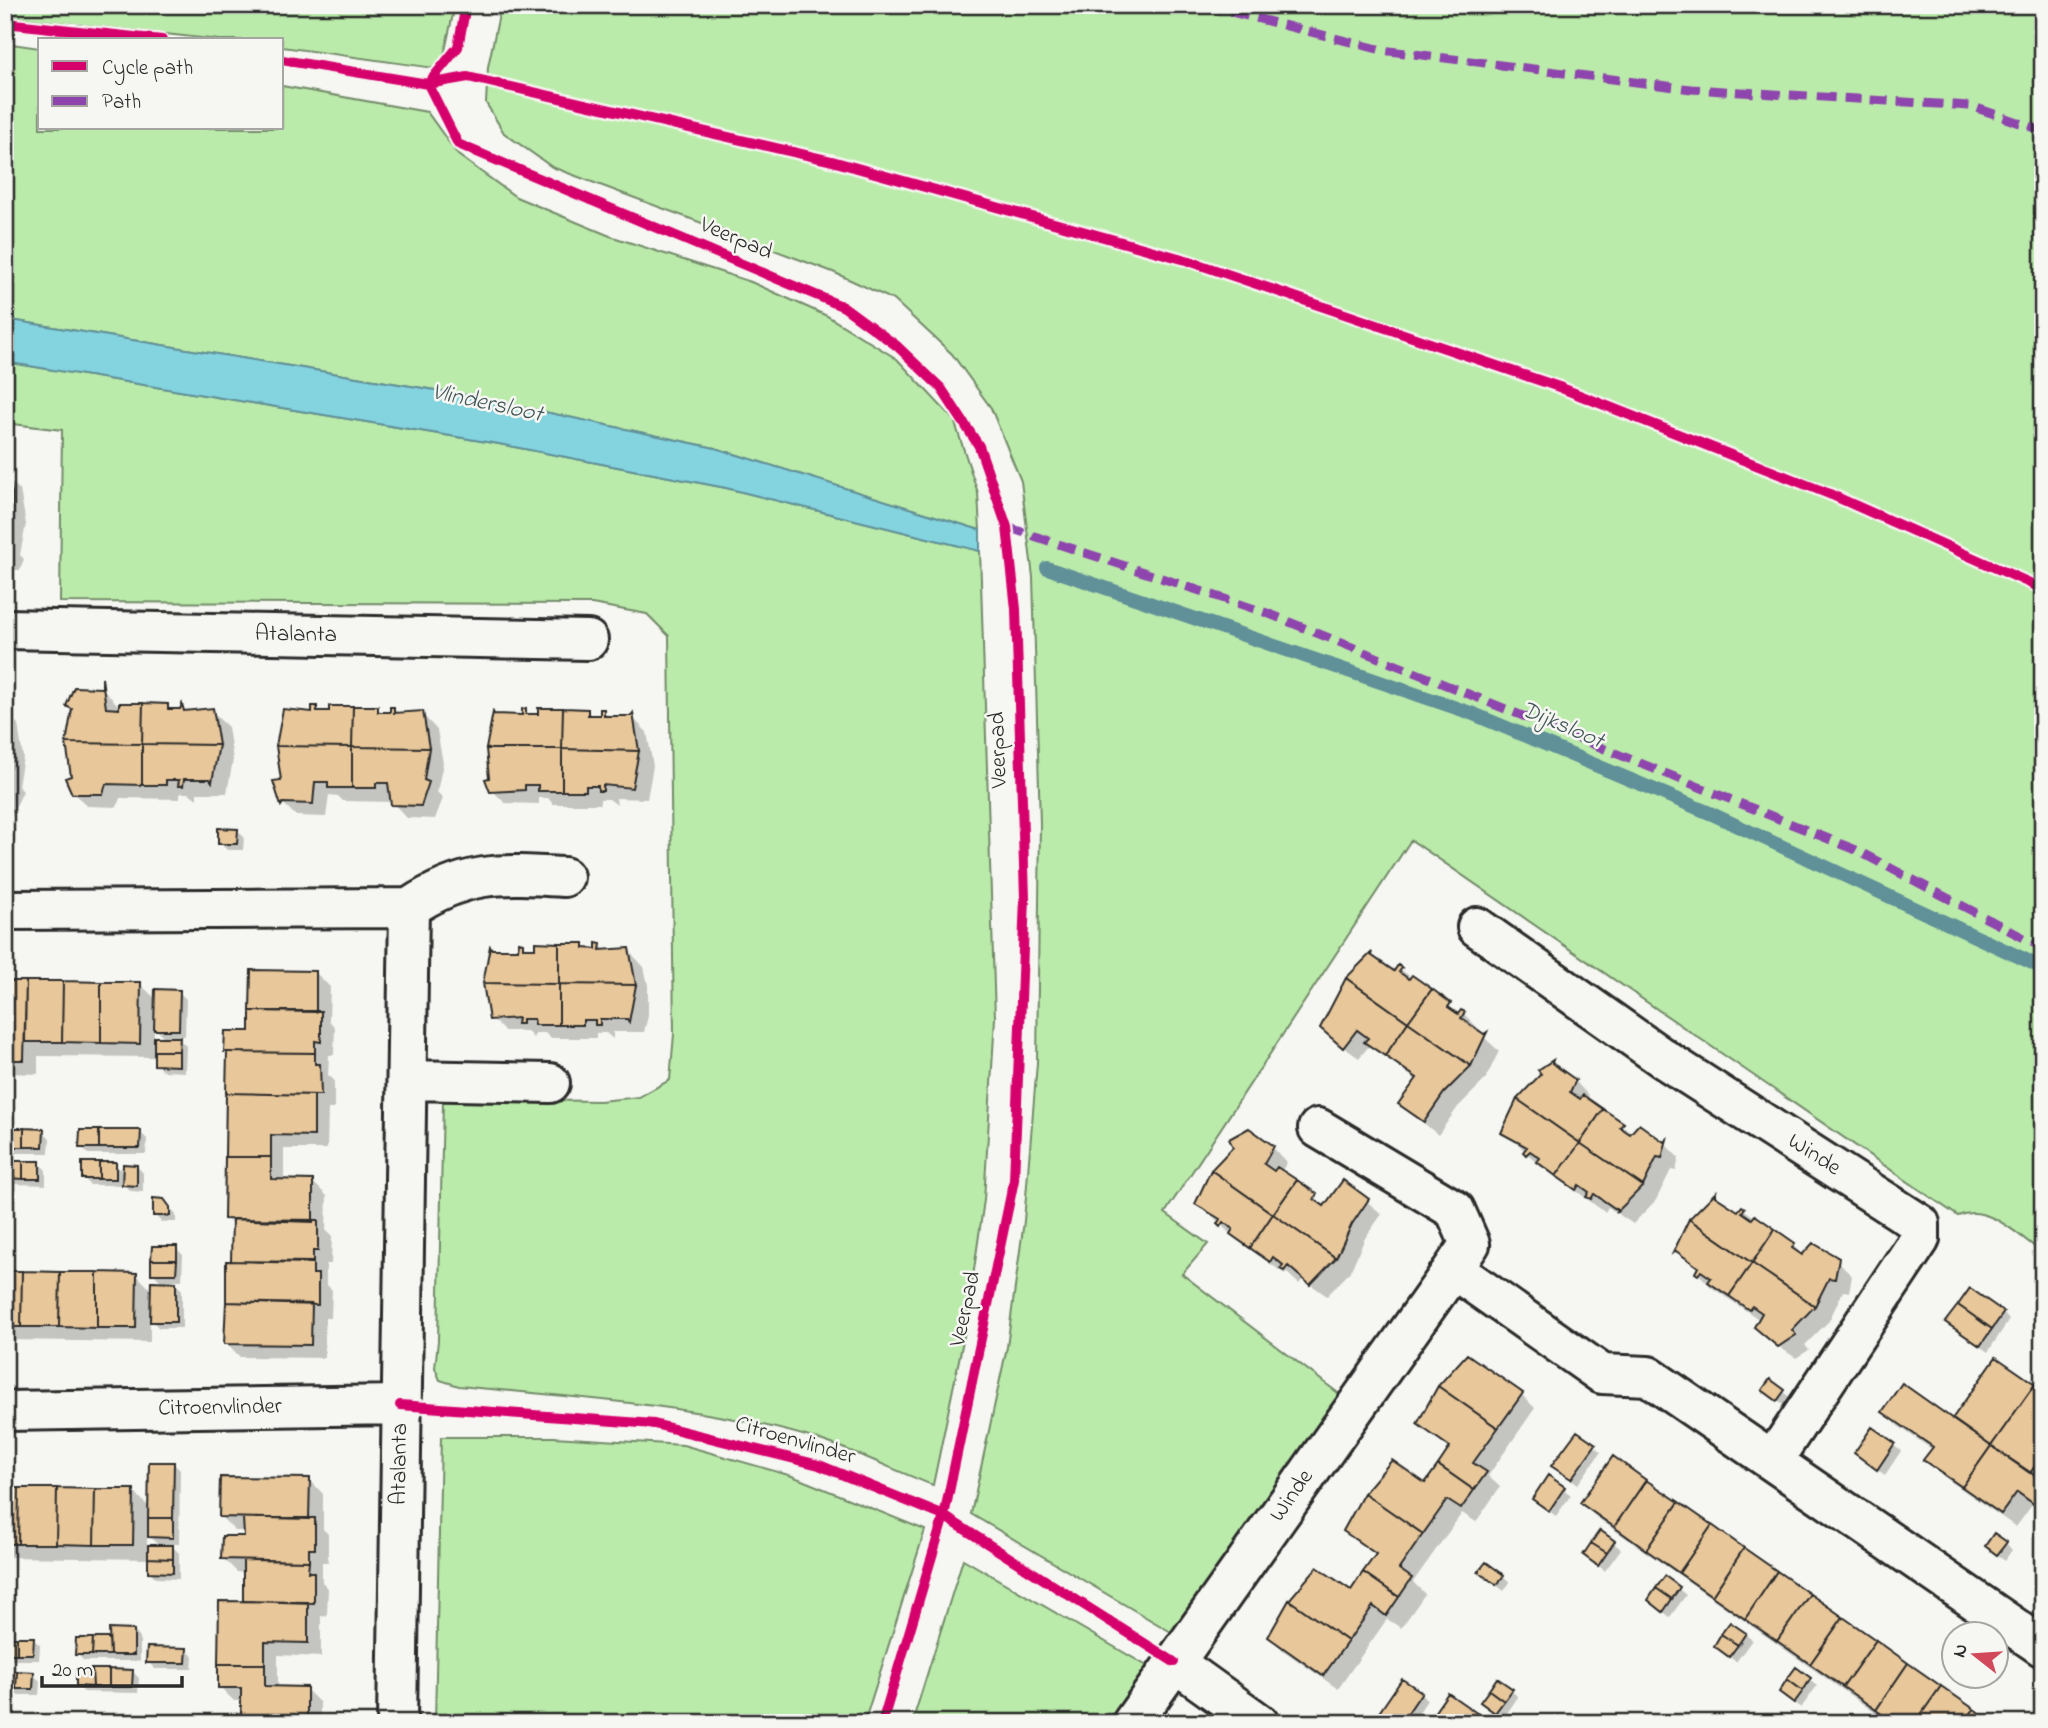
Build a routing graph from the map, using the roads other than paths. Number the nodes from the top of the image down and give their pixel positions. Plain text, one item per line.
1 (5, 629) edge
2 (588, 640) dead end
3 (564, 877) dead end
4 (409, 908) junction
5 (5, 910) edge
6 (1477, 927) dead end
7 (408, 1080) junction
8 (550, 1083) dead end
9 (1318, 1128) dead end
10 (1453, 1269) junction
11 (400, 1405) junction
12 (5, 1410) edge
13 (1773, 1460) junction
14 (2043, 1647) edge
15 (1174, 1662) junction
16 (397, 1723) edge
17 (1132, 1723) edge
18 (1259, 1723) edge

1 - 2 street, Atalanta
3 - 4 street
4 - 5 street
4 - 7 street, Atalanta
6 - 13 street, Winde
7 - 8 street
7 - 11 street, Atalanta
9 - 10 street, Winde
10 - 13 street
10 - 15 street, Winde
11 - 12 street, Citroenvlinder
11 - 16 street, Atalanta
13 - 14 street
15 - 17 street, Winde
15 - 18 street

